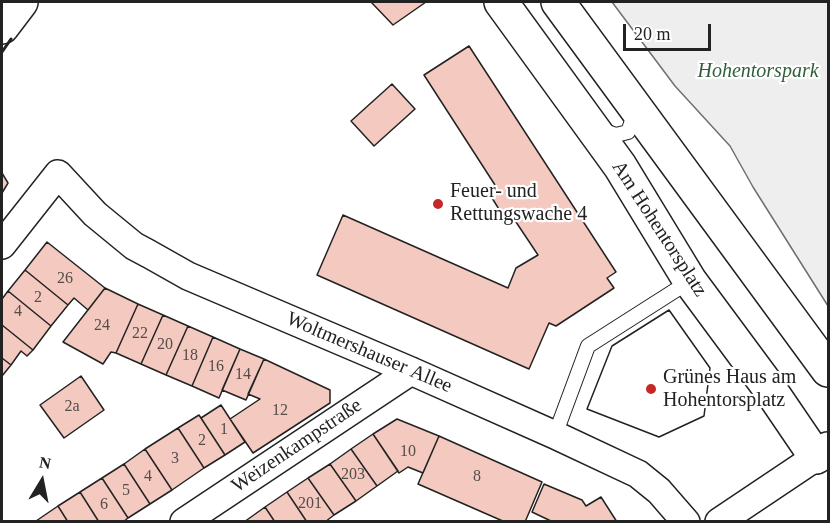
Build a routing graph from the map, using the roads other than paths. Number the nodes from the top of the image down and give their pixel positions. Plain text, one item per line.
1 (21, 2) edge
2 (501, 2) edge
3 (558, 2) edge
4 (2, 27) edge
5 (625, 91) junction
6 (586, 119) junction
7 (2, 245) edge
8 (690, 280) junction
9 (828, 370) edge
10 (411, 371) junction
11 (555, 435) junction
12 (822, 453) edge
13 (723, 520) edge
14 (184, 522) edge
15 (686, 522) edge

1 - 4 main road
2 - 6 main road, Am Hohentorsplatz
3 - 5 main road
5 - 6 lane
5 - 9 main road
6 - 8 main road, Am Hohentorsplatz
7 - 10 street, Woltmershauser Allee
8 - 11 lane
8 - 12 main road, Am Hohentorsplatz
10 - 11 street, Woltmershauser Allee
10 - 14 street, Weizenkampstraße
11 - 15 street, Woltmershauser Allee
12 - 13 street

